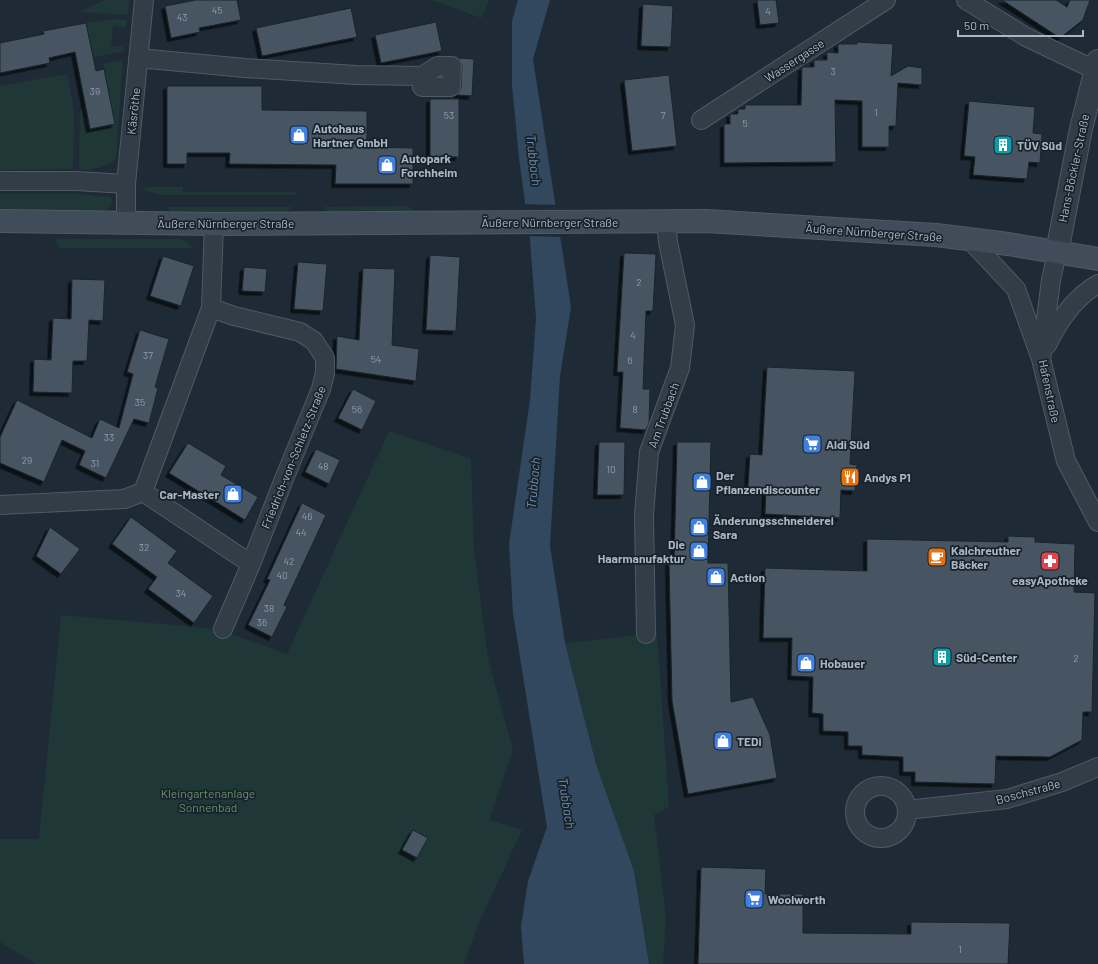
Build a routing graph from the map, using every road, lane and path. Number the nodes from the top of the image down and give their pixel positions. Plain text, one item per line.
1 (144, 0) edge
2 (886, 0) edge
3 (966, 0) edge
4 (138, 58) junction
5 (1096, 66) edge
6 (422, 76) dead end
7 (701, 120) dead end
8 (0, 181) edge
9 (126, 184) junction
10 (0, 221) edge
11 (126, 222) junction
12 (666, 222) junction
13 (214, 224) junction
14 (969, 239) junction
15 (1057, 252) junction
16 (1098, 259) edge
17 (1098, 284) edge
18 (210, 308) junction
19 (1041, 359) junction
20 (142, 492) junction
21 (0, 505) edge
22 (1098, 522) edge
23 (251, 564) junction
24 (223, 629) dead end
25 (646, 634) dead end
26 (1098, 767) edge
27 (907, 810) dead end

1 - 4 street, Käsröthe
2 - 7 street, Wassergasse
3 - 5 street
4 - 6 street
4 - 9 street, Käsröthe
5 - 15 street, Hans-Böckler-Straße
8 - 9 street
9 - 11 street, Käsröthe
10 - 11 main road, Äußere Nürnberger Straße
11 - 13 main road, Äußere Nürnberger Straße
12 - 13 main road, Äußere Nürnberger Straße
12 - 14 main road, Äußere Nürnberger Straße
12 - 25 street, Am Trubbach
13 - 18 street
14 - 15 main road, Äußere Nürnberger Straße
14 - 19 street
15 - 16 main road, Äußere Nürnberger Straße
15 - 19 street, Hafenstraße
17 - 19 street
18 - 20 street
18 - 23 street, Friedrich-von-Schletz-Straße
19 - 22 street, Hafenstraße
20 - 21 street
20 - 23 street
23 - 24 street, Friedrich-von-Schletz-Straße
26 - 27 street, Boschstraße

